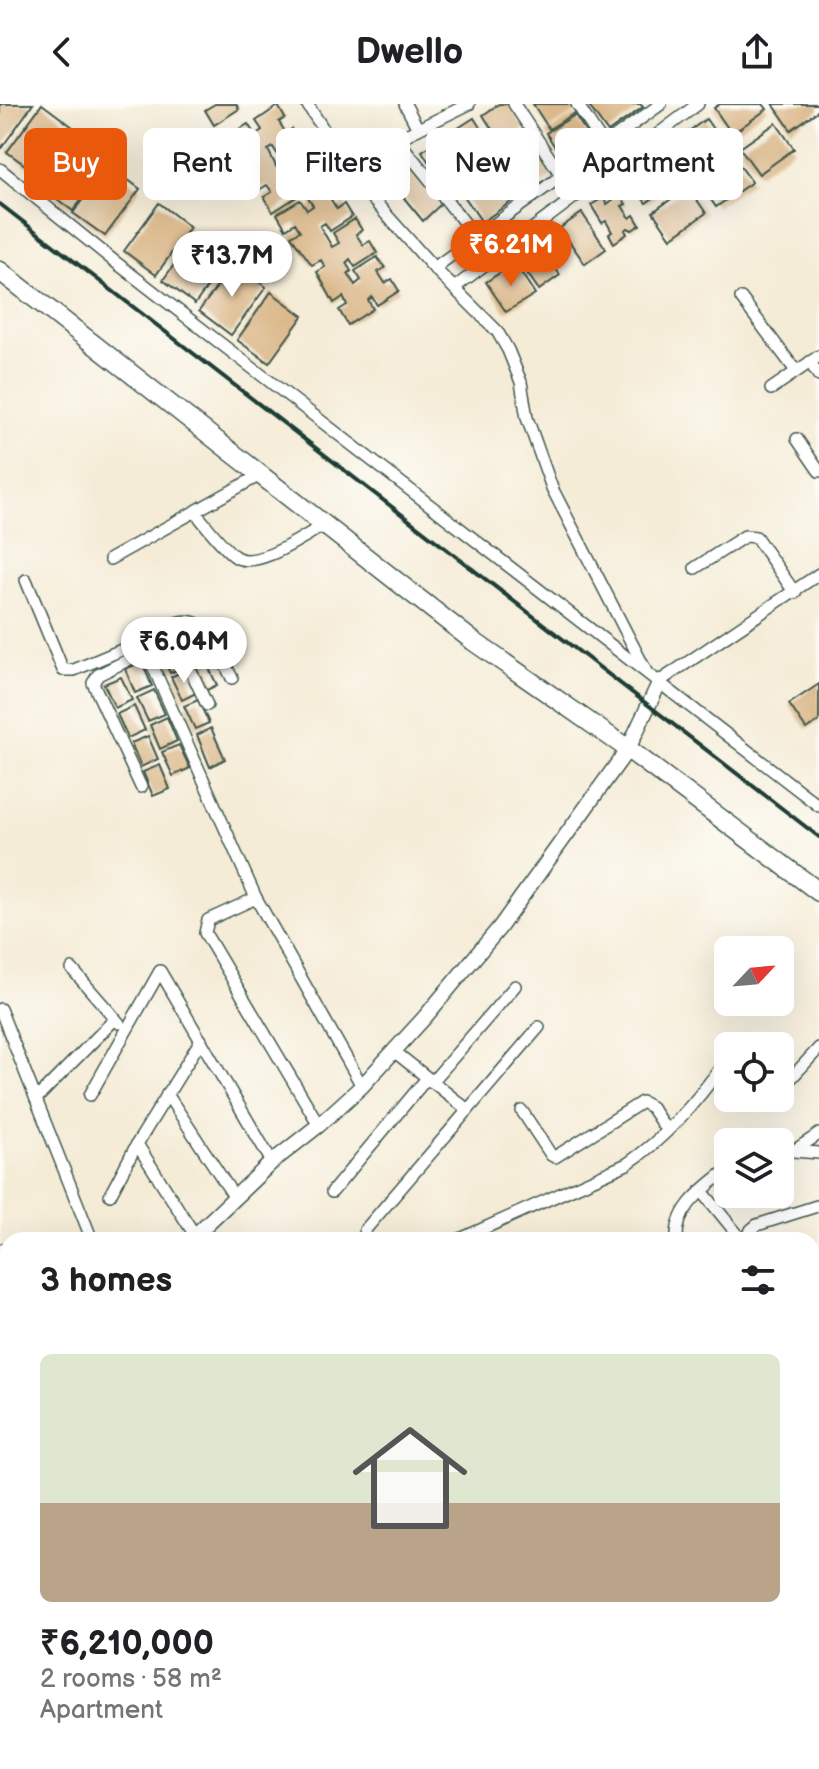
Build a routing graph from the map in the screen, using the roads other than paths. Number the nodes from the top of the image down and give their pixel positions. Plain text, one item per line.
1 (307, 104) edge
2 (405, 104) edge
3 (469, 104) edge
4 (514, 104) edge
5 (577, 104) edge
6 (661, 104) edge
7 (698, 104) edge
8 (451, 108) edge
9 (323, 128) edge
10 (593, 128) edge
11 (626, 128) edge
12 (666, 128) edge
13 (418, 129) junction
14 (410, 133) edge
15 (410, 155) edge
16 (555, 166) edge
17 (0, 169) edge
18 (555, 179) edge
19 (373, 200) edge
20 (571, 200) edge
21 (476, 237) junction
22 (434, 268) junction
23 (0, 271) edge
24 (454, 288) junction
25 (741, 298) dead end
26 (814, 359) edge
27 (796, 371) junction
28 (819, 376) edge
29 (771, 389) dead end
30 (797, 439) dead end
31 (819, 471) edge
32 (260, 475) junction
33 (195, 512) junction
34 (324, 525) junction
35 (110, 559) dead end
36 (695, 568) dead end
37 (819, 574) edge
38 (26, 580) dead end
39 (795, 593) junction
40 (171, 628) junction
41 (157, 635) junction
42 (148, 650) junction
43 (232, 678) dead end
44 (654, 678) junction
45 (207, 705) dead end
46 (628, 749) junction
47 (141, 787) dead end
48 (819, 806) edge
49 (819, 892) edge
50 (256, 898) junction
51 (72, 969) dead end
52 (515, 986) dead end
53 (0, 1009) edge
54 (115, 1019) junction
55 (539, 1027) dead end
56 (126, 1031) junction
57 (201, 1040) junction
58 (819, 1048) edge
59 (395, 1052) junction
60 (794, 1075) edge
61 (714, 1076) edge
62 (430, 1080) junction
63 (362, 1086) junction
64 (167, 1094) junction
65 (90, 1095) dead end
66 (36, 1099) junction
67 (468, 1110) junction
68 (522, 1111) dead end
69 (319, 1125) junction
70 (667, 1131) junction
71 (819, 1134) edge
72 (137, 1144) junction
73 (795, 1150) joint
74 (819, 1153) edge
75 (272, 1162) junction
76 (714, 1181) edge
77 (702, 1191) junction
78 (332, 1192) dead end
79 (110, 1195) dead end
80 (235, 1198) junction
81 (817, 1206) edge
82 (365, 1230) dead end
83 (89, 1232) edge
84 (189, 1232) edge
85 (199, 1232) edge
86 (476, 1232) edge
87 (676, 1232) edge
88 (737, 1232) edge
89 (750, 1232) edge

1 - 9 street
2 - 13 street
3 - 8 street
4 - 16 street
5 - 10 street
6 - 11 street
7 - 12 street
8 - 13 street
13 - 14 street
15 - 21 street
17 - 44 street
18 - 21 street
19 - 22 street
20 - 24 street
21 - 22 street
22 - 24 street
23 - 32 main road
24 - 44 street
25 - 27 street
26 - 27 street
26 - 28 street
27 - 29 street
30 - 31 street
32 - 33 street
32 - 34 main road
33 - 34 street
33 - 35 street
34 - 46 main road
36 - 39 street
37 - 39 street
38 - 41 street
39 - 44 street
40 - 41 street
40 - 43 street
40 - 45 street
41 - 42 street
42 - 47 street
42 - 50 street
44 - 46 street
44 - 48 street
46 - 49 main road
46 - 59 street
50 - 63 street
50 - 69 street
51 - 54 street
52 - 62 street
53 - 66 street
54 - 56 street
54 - 66 street
55 - 67 street
56 - 57 street
56 - 65 street
57 - 64 street
57 - 75 street
58 - 60 street
59 - 62 street
59 - 63 street
61 - 70 street
62 - 67 street
62 - 78 street
63 - 69 street
64 - 72 street
64 - 80 street
66 - 83 street
67 - 82 street
68 - 70 street
69 - 75 street
70 - 86 street
71 - 73 street
72 - 79 street
72 - 84 street
73 - 74 street
75 - 80 street
76 - 77 street
77 - 87 street
77 - 88 street
80 - 85 street
81 - 89 street

